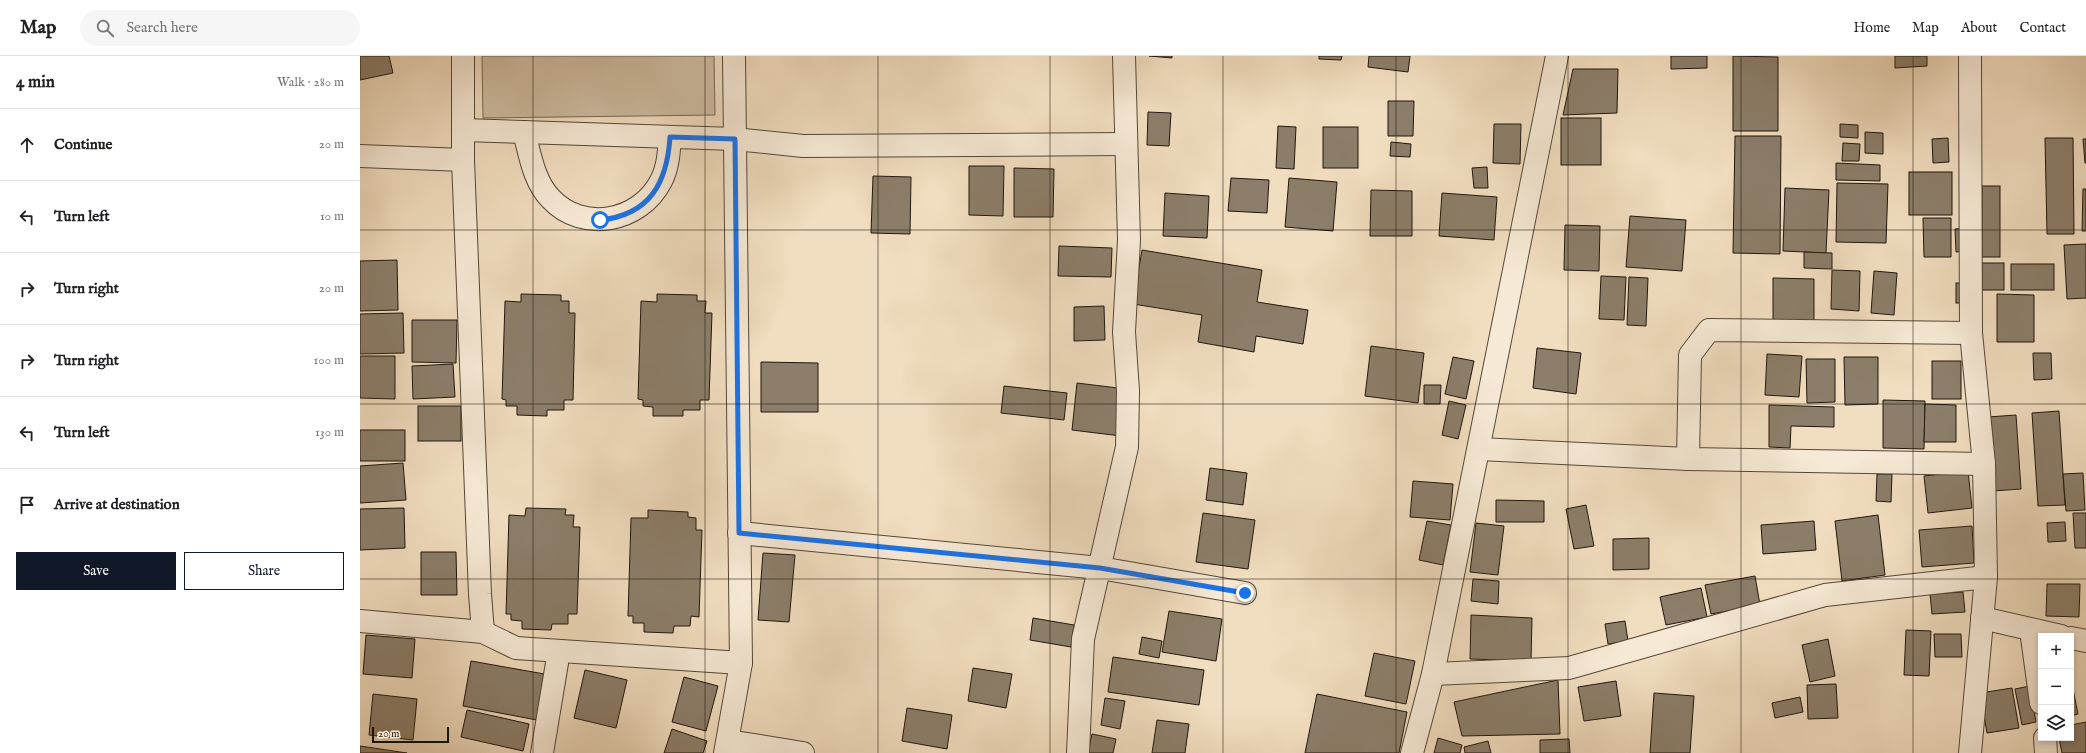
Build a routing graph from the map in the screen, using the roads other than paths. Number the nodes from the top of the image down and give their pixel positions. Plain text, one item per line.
1 (463, 56) edge
2 (734, 56) edge
3 (1124, 56) edge
4 (1557, 56) edge
5 (1970, 56) edge
6 (463, 130) junction
7 (524, 132) junction
8 (670, 137) junction
9 (735, 139) junction
10 (1125, 144) junction
11 (360, 156) edge
12 (463, 160) junction
13 (1971, 333) junction
14 (1479, 449) junction
15 (1688, 458) junction
16 (1984, 464) junction
17 (739, 533) junction
18 (1100, 568) junction
19 (1986, 576) junction
20 (1245, 593) dead end
21 (1982, 618) junction
22 (360, 621) edge
23 (2031, 630) junction
24 (483, 632) junction
25 (2046, 633) edge
26 (2074, 639) edge
27 (2086, 641) edge
28 (559, 651) junction
29 (741, 663) junction
30 (1433, 674) junction
31 (2038, 681) edge
32 (2045, 741) edge
33 (727, 747) edge
34 (542, 753) edge
35 (803, 753) edge
36 (1078, 753) edge
37 (1412, 753) edge
38 (1970, 753) edge
39 (2046, 753) edge

1 - 6 street
2 - 9 street
3 - 10 street
4 - 14 street
5 - 13 street
6 - 7 street
6 - 12 street
7 - 8 street
7 - 8 street
8 - 9 street
9 - 10 street
9 - 17 street
10 - 18 street
11 - 12 street
12 - 24 street
13 - 15 street
13 - 16 street
14 - 15 street
14 - 30 street
15 - 16 street
16 - 19 street
17 - 18 street
17 - 29 street
18 - 20 street
18 - 36 street
19 - 21 street
19 - 30 street
21 - 23 street
21 - 38 street
22 - 24 street
23 - 25 street
23 - 31 street
24 - 28 street
26 - 27 street
28 - 29 street
28 - 34 street
29 - 33 street
30 - 37 street
32 - 39 street
33 - 35 street

